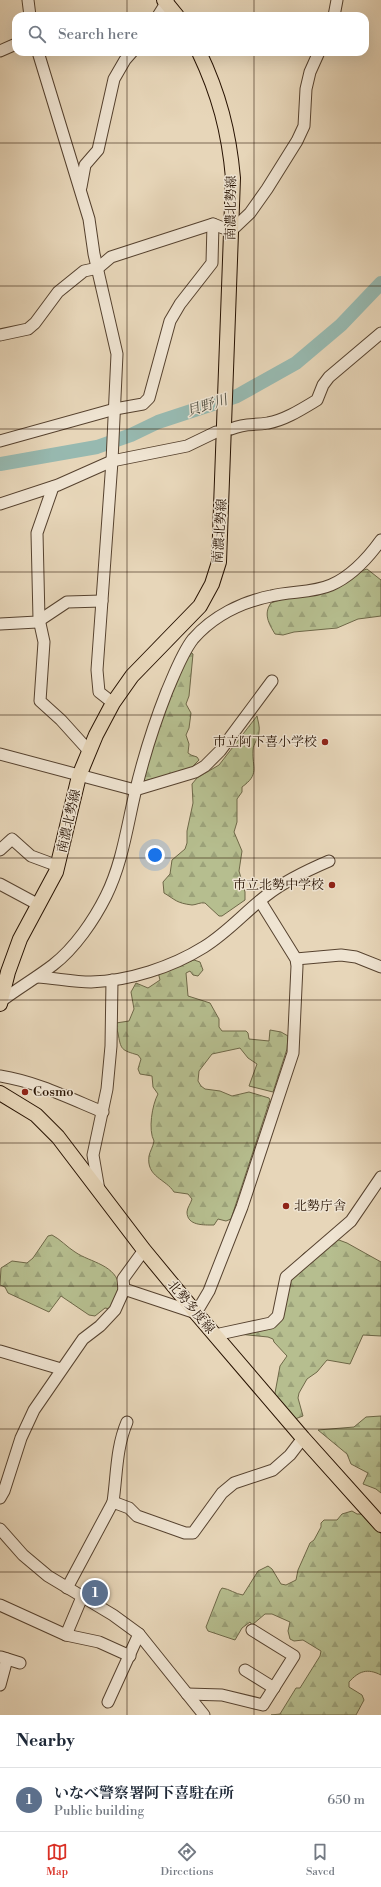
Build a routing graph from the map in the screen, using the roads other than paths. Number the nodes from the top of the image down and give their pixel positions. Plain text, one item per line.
1 (28, 0) edge
2 (337, 0) edge
3 (166, 1) edge
4 (30, 12) edge
5 (160, 12) edge
6 (174, 12) edge
7 (335, 12) edge
8 (12, 46) edge
9 (0, 51) edge
10 (39, 56) edge
11 (128, 56) edge
12 (201, 56) edge
13 (318, 56) edge
14 (80, 188) junction
15 (213, 224) junction
16 (231, 231) junction
17 (98, 268) junction
18 (381, 333) edge
19 (0, 335) edge
20 (115, 408) junction
21 (224, 428) junction
22 (0, 441) edge
23 (112, 462) junction
24 (53, 487) junction
25 (0, 504) edge
26 (381, 540) edge
27 (102, 601) junction
28 (39, 619) junction
29 (0, 624) edge
30 (272, 681) dead end
31 (114, 703) junction
32 (89, 751) junction
33 (0, 754) edge
34 (79, 776) junction
35 (135, 790) junction
36 (0, 850) edge
37 (329, 861) dead end
38 (58, 866) junction
39 (0, 884) edge
40 (260, 901) junction
41 (39, 905) junction
42 (296, 959) junction
43 (381, 967) edge
44 (37, 977) junction
45 (112, 980) junction
46 (0, 1000) edge
47 (0, 1076) edge
48 (0, 1093) edge
49 (103, 1112) junction
50 (381, 1177) edge
51 (99, 1191) junction
52 (144, 1250) junction
53 (124, 1289) junction
54 (196, 1313) junction
55 (215, 1335) junction
56 (0, 1351) edge
57 (61, 1369) junction
58 (127, 1422) dead end
59 (303, 1438) junction
60 (0, 1498) edge
61 (114, 1502) junction
62 (381, 1525) edge
63 (0, 1529) edge
64 (67, 1588) junction
65 (82, 1596) junction
66 (0, 1605) edge
67 (252, 1630) dead end
68 (139, 1634) junction
69 (66, 1635) junction
70 (130, 1656) junction
71 (3, 1658) edge
72 (20, 1663) dead end
73 (245, 1670) dead end
74 (0, 1685) edge
75 (274, 1688) junction
76 (187, 1694) junction
77 (108, 1702) dead end
78 (204, 1715) edge

1 - 4 street
2 - 7 street
3 - 5 street
3 - 6 main road
8 - 9 street
10 - 14 street
11 - 14 street
12 - 16 main road, 南濃北勢線
13 - 16 street
14 - 17 street
15 - 16 street
15 - 17 street
15 - 20 street
16 - 21 main road, 南濃北勢線
17 - 19 street
17 - 20 street
18 - 21 street
20 - 22 street
20 - 23 street
21 - 23 street
21 - 31 main road, 南濃北勢線
23 - 24 street
23 - 27 street
24 - 25 street
24 - 28 street
26 - 35 street
27 - 28 street
27 - 31 street
28 - 29 street
28 - 32 street
30 - 35 street
31 - 32 main road, 南濃北勢線
32 - 34 main road, 南濃北勢線
33 - 34 street
34 - 35 street
34 - 38 main road, 南濃北勢線
35 - 44 street
36 - 38 street
37 - 40 street
38 - 41 main road, 南濃北勢線
39 - 41 street
40 - 42 street
40 - 45 street
41 - 46 main road, 南濃北勢線
42 - 43 street
42 - 54 street
44 - 45 street
44 - 46 street
45 - 49 street
47 - 49 street
48 - 51 main road, 北勢多度線
49 - 51 street
50 - 55 street
51 - 52 main road, 北勢多度線
52 - 53 street
52 - 54 main road, 北勢多度線
53 - 54 street
53 - 57 street
54 - 55 main road, 北勢多度線
55 - 59 main road, 北勢多度線
56 - 57 street
57 - 60 street
58 - 61 street
59 - 61 street
59 - 62 main road, 北勢多度線
61 - 64 street
63 - 64 street
64 - 65 street
65 - 68 street
65 - 69 street
66 - 69 street
67 - 75 street
68 - 70 street
68 - 76 street
69 - 70 street
70 - 77 street
71 - 72 street
71 - 74 street
73 - 75 street
75 - 76 street
76 - 78 street

